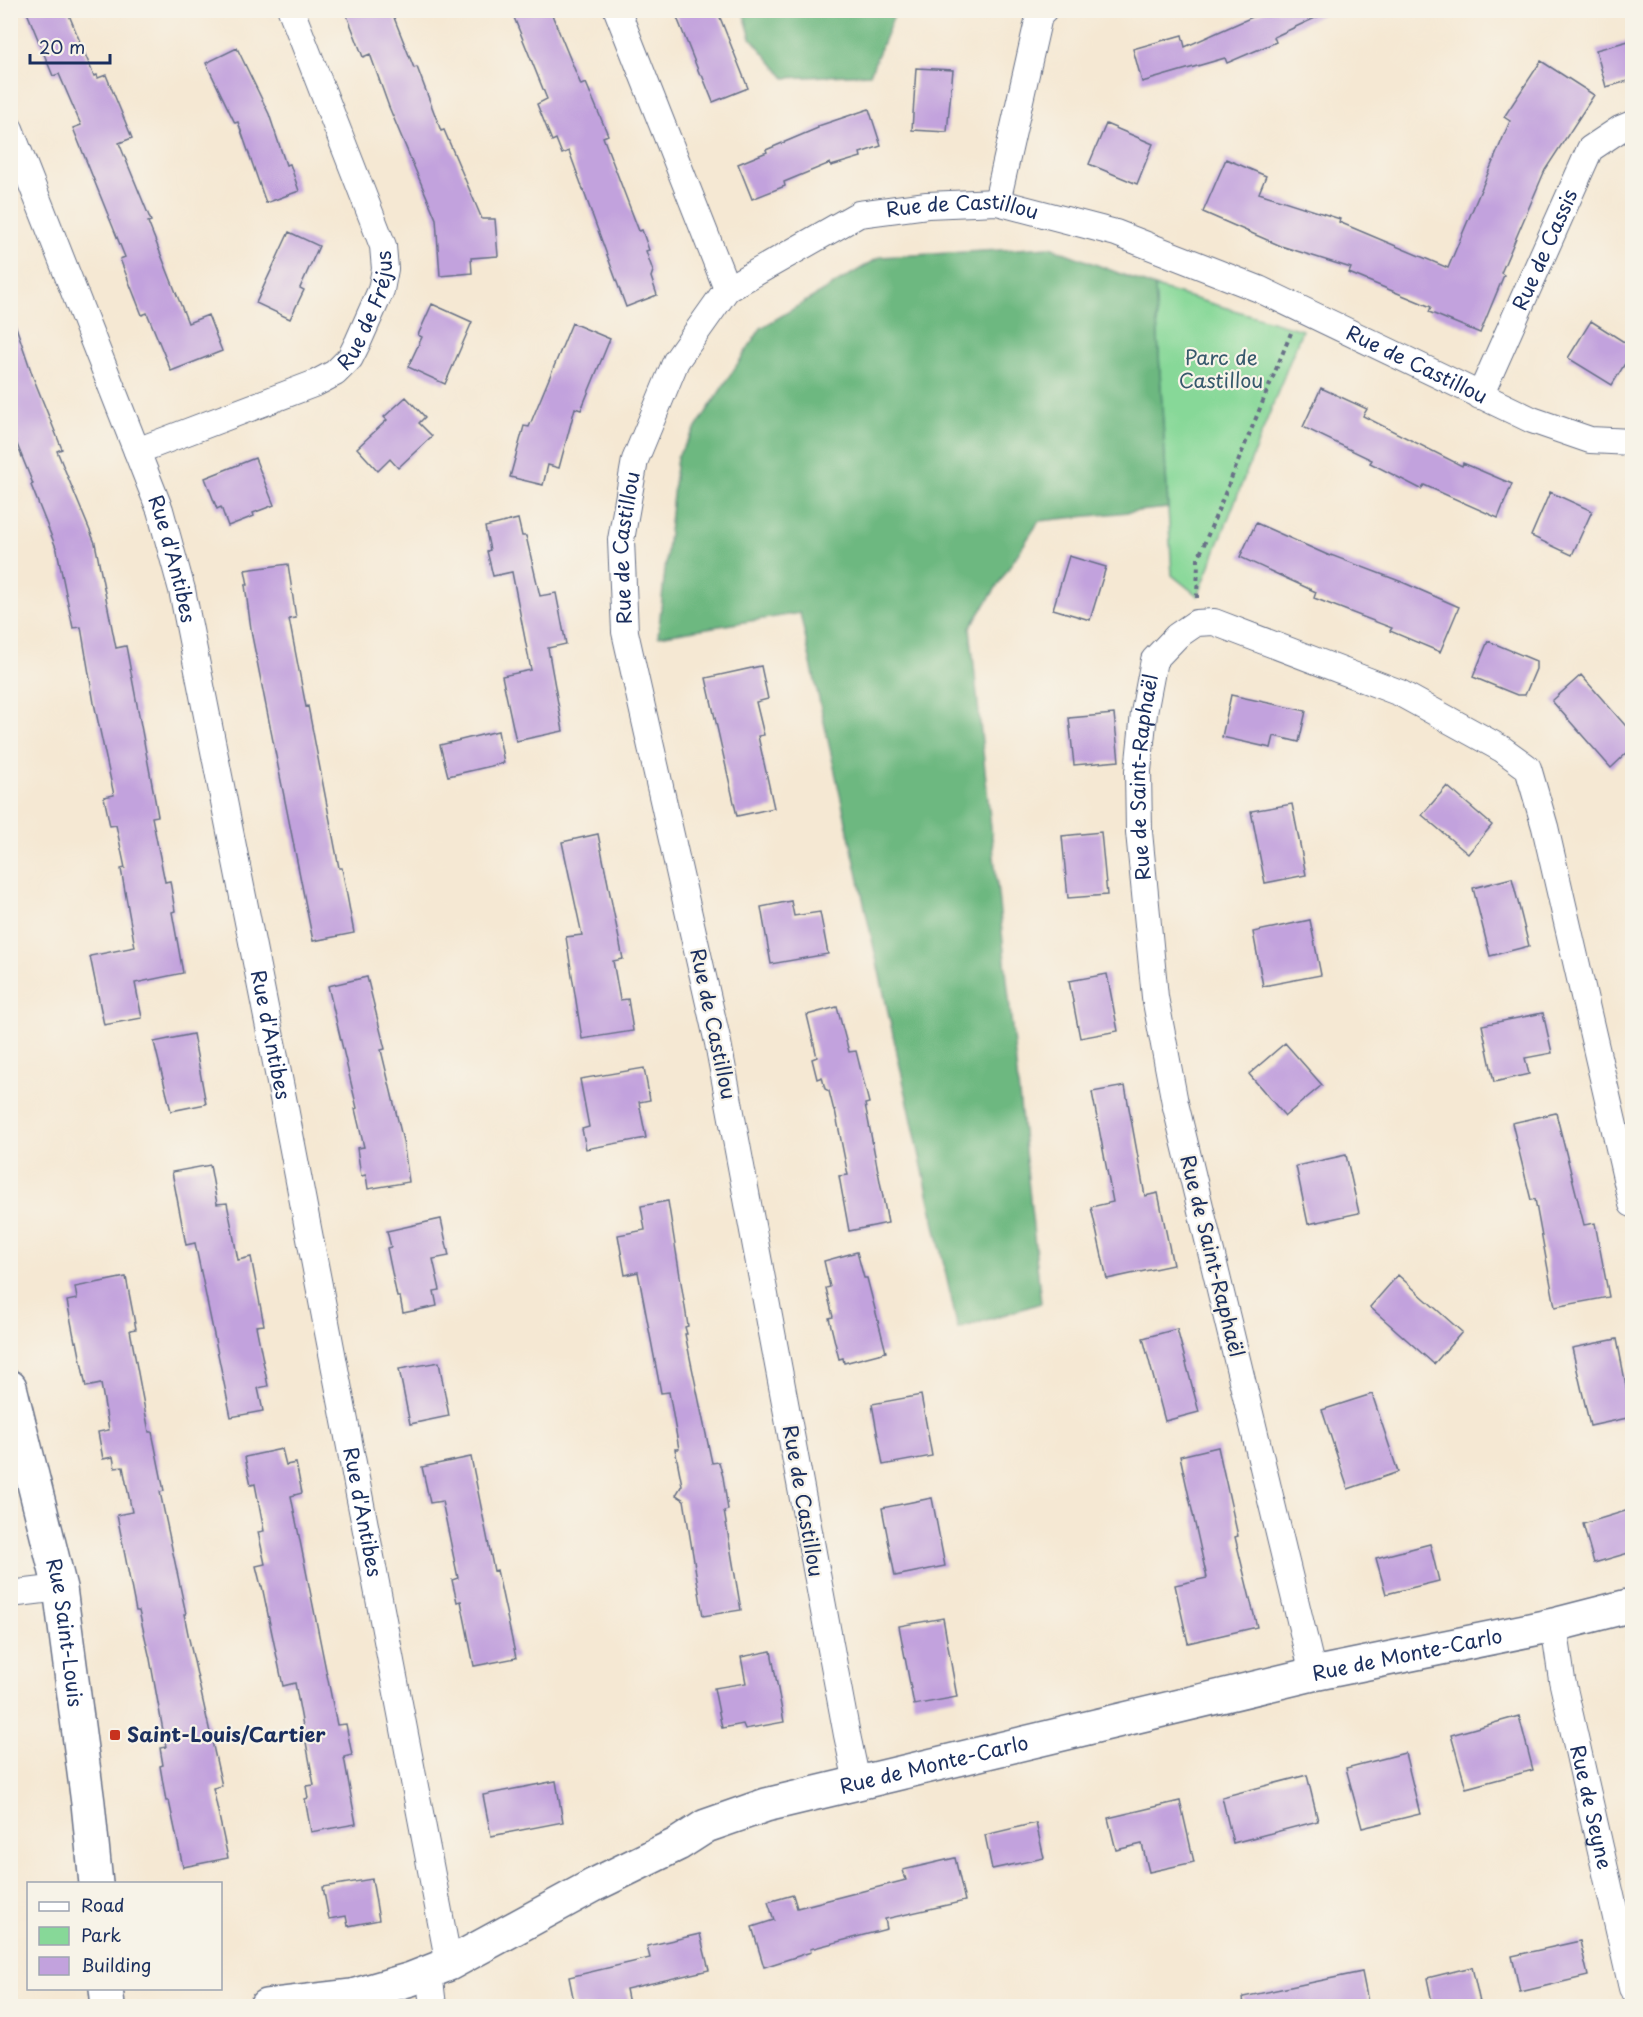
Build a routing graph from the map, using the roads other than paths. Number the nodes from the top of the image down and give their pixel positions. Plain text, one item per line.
1 (291, 10) edge
2 (616, 10) edge
3 (1041, 11) edge
4 (1632, 124) edge
5 (10, 129) edge
6 (997, 202) junction
7 (727, 289) junction
8 (1480, 396) junction
9 (1632, 442) edge
10 (137, 451) junction
11 (1632, 1204) edge
12 (10, 1387) edge
13 (60, 1588) junction
14 (10, 1594) edge
15 (1632, 1605) edge
16 (1554, 1625) junction
17 (1313, 1674) junction
18 (857, 1782) junction
19 (96, 1882) edge
20 (439, 1968) junction
21 (1632, 1988) edge
22 (106, 1990) edge
23 (108, 2007) edge
24 (266, 2007) edge
25 (433, 2007) edge

1 - 10 street, Rue de Fréjus
2 - 7 street
3 - 6 street
4 - 8 street, Rue de Cassis
5 - 10 street, Rue d'Antibes
6 - 7 street, Rue de Castillou
6 - 8 street, Rue de Castillou
7 - 18 street, Rue de Castillou
8 - 9 street, Rue de Castillou
10 - 20 street, Rue d'Antibes
11 - 17 street, Rue de Saint-Raphaël
12 - 13 street, Rue Saint-Louis
13 - 14 street
13 - 19 street, Rue Saint-Louis
15 - 16 street, Rue de Monte-Carlo
16 - 17 street, Rue de Monte-Carlo
16 - 21 street, Rue de Seyne
17 - 18 street, Rue de Monte-Carlo
18 - 20 street, Rue de Monte-Carlo
20 - 24 street, Rue de Monte-Carlo
20 - 25 street, Rue d'Antibes
22 - 23 street

